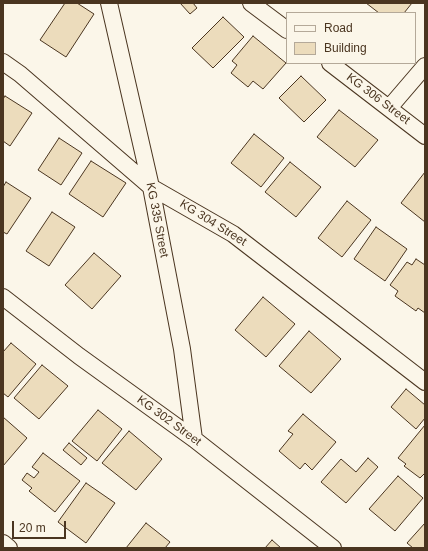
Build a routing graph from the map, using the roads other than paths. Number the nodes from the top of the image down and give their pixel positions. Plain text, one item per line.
1 (109, 3) edge
2 (251, 3) edge
3 (286, 29) edge
4 (3, 62) edge
5 (331, 64) edge
6 (425, 66) edge
7 (389, 108) junction
8 (425, 136) edge
9 (151, 187) junction
10 (3, 297) edge
11 (425, 382) edge
12 (194, 439) junction
13 (3, 544) edge
14 (9, 548) edge
15 (333, 548) edge

1 - 9 street, KG 335 Street
2 - 3 street
4 - 9 street, KG 304 Street
5 - 7 street, KG 306 Street
6 - 7 street
7 - 8 street, KG 306 Street
9 - 11 street, KG 304 Street
9 - 12 street, KG 335 Street
10 - 12 street, KG 302 Street
12 - 15 street, KG 302 Street
13 - 14 street

